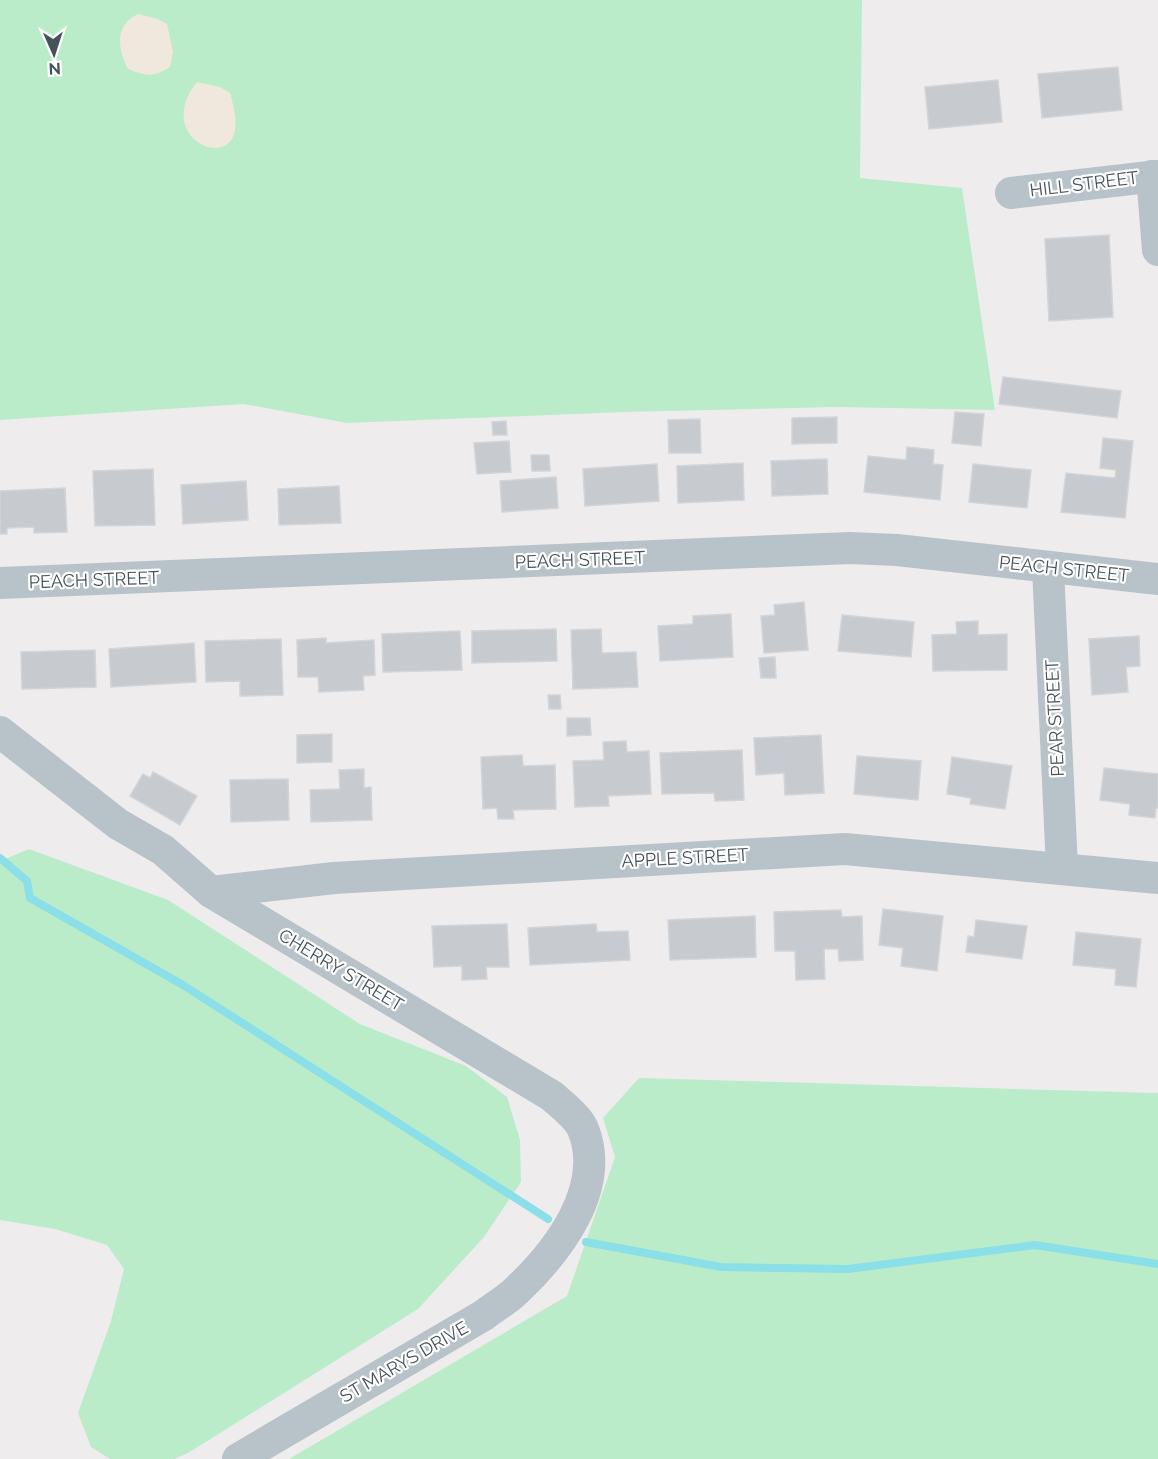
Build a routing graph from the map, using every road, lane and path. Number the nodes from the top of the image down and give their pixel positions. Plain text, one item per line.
1 (1155, 176) edge
2 (1011, 193) dead end
3 (1158, 250) edge
4 (1048, 568) junction
5 (1158, 579) edge
6 (0, 584) edge
7 (0, 732) edge
8 (1062, 868) junction
9 (1158, 878) edge
10 (211, 892) junction
11 (555, 1246) joint
12 (238, 1459) edge

1 - 2 street, HILL STREET
1 - 3 street
4 - 5 street, PEACH STREET
4 - 6 street, PEACH STREET
4 - 8 street, PEAR STREET
7 - 10 street, CHERRY STREET
8 - 9 street, APPLE STREET
8 - 10 street, APPLE STREET
10 - 11 street, CHERRY STREET
11 - 12 street, ST MARYS DRIVE

